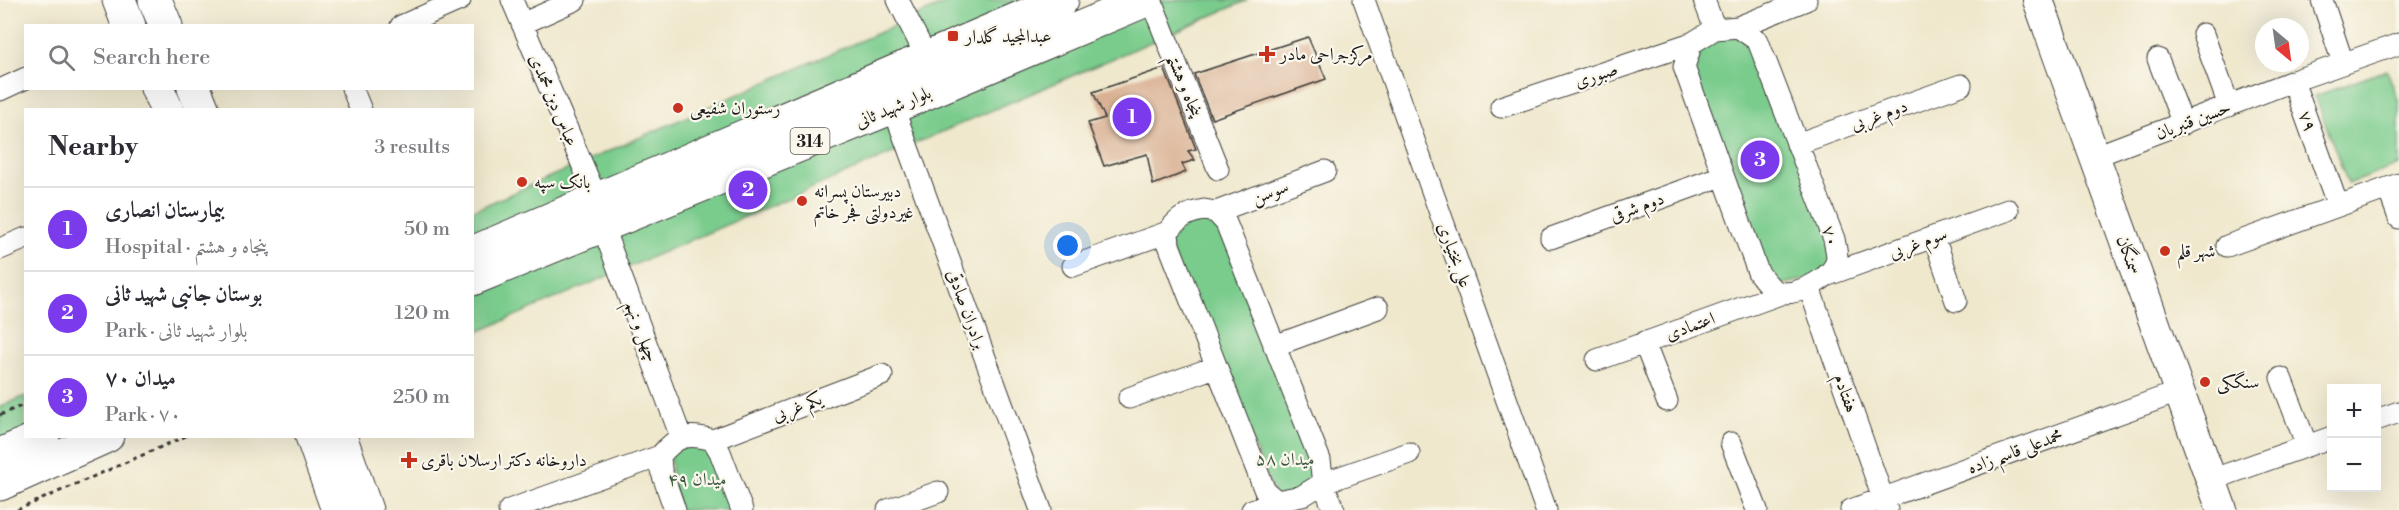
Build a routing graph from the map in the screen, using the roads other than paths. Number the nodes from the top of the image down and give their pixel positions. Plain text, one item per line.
1 (119, 0) edge
2 (460, 0) edge
3 (512, 0) edge
4 (575, 0) edge
5 (898, 0) edge
6 (1062, 0) edge
7 (1146, 0) edge
8 (1151, 0) edge
9 (1364, 0) edge
10 (1704, 0) edge
11 (1806, 0) edge
12 (2038, 0) edge
13 (2322, 0) edge
14 (128, 24) edge
15 (406, 24) edge
16 (522, 24) junction
17 (1738, 27) junction
18 (1714, 29) junction
19 (2203, 34) dead end
20 (1692, 43) junction
21 (2399, 44) edge
22 (927, 58) junction
23 (2158, 59) dead end
24 (2343, 63) junction
25 (24, 79) edge
26 (2294, 81) junction
27 (1961, 85) dead end
28 (0, 90) edge
29 (158, 90) edge
30 (195, 90) edge
31 (353, 90) edge
32 (2229, 105) junction
33 (893, 107) junction
34 (1501, 107) dead end
35 (165, 108) edge
36 (202, 108) edge
37 (360, 108) edge
38 (2182, 124) junction
39 (1797, 144) junction
40 (2093, 157) junction
41 (1218, 169) dead end
42 (1325, 171) dead end
43 (1722, 176) junction
44 (2394, 186) edge
45 (2338, 206) junction
46 (2008, 210) dead end
47 (600, 212) junction
48 (1216, 212) junction
49 (2399, 218) edge
50 (1168, 232) junction
51 (1934, 237) junction
52 (1551, 238) dead end
53 (24, 239) edge
54 (2228, 246) dead end
55 (0, 249) edge
56 (474, 252) edge
57 (1073, 266) dead end
58 (1828, 275) junction
59 (474, 278) edge
60 (1809, 287) junction
61 (1783, 293) junction
62 (1956, 301) dead end
63 (1378, 308) dead end
64 (1644, 342) junction
65 (1274, 346) junction
66 (1597, 360) dead end
67 (1215, 367) junction
68 (882, 375) dead end
69 (2281, 378) dead end
70 (2178, 392) junction
71 (1129, 398) dead end
72 (1667, 401) dead end
73 (2399, 412) edge
74 (2381, 418) edge
75 (681, 436) junction
76 (38, 438) edge
77 (103, 438) edge
78 (295, 438) edge
79 (333, 438) edge
80 (333, 438) edge
81 (2328, 438) edge
82 (713, 440) junction
83 (1731, 443) dead end
84 (2307, 446) junction
85 (1410, 453) dead end
86 (0, 454) edge
87 (660, 456) junction
88 (327, 478) junction
89 (2211, 480) junction
90 (1323, 483) junction
91 (0, 484) edge
92 (938, 492) dead end
93 (1277, 501) junction
94 (1885, 504) edge
95 (339, 510) edge
96 (366, 510) edge
97 (509, 510) edge
98 (675, 510) edge
99 (742, 510) edge
100 (888, 510) edge
101 (1041, 510) edge
102 (1252, 510) edge
103 (1334, 510) edge
104 (1546, 510) edge
105 (1757, 510) edge
106 (1851, 510) edge
107 (2222, 510) edge

1 - 14 main road
2 - 15 street
3 - 16 street, عباس دین محمدی
4 - 16 street
5 - 22 street
6 - 22 main road, بلوار شهید ثانی / 314
7 - 33 main road, بلوار شهید ثانی / 314
8 - 41 street, پنجاه و هشتم
9 - 104 street, علی بختیاری
10 - 18 street
11 - 17 street
12 - 40 main road, سمنگان
13 - 24 street
16 - 47 street, عباس دین محمدی
17 - 18 street
17 - 39 street, ۷۰
18 - 20 street
19 - 32 street
20 - 34 street, صبوری
20 - 43 street
21 - 24 street
22 - 47 main road, بلوار شهید ثانی / 314
23 - 38 street
24 - 26 street
25 - 28 street
26 - 32 street, حسین قنبریان
26 - 45 street, ۷۹
27 - 39 street, دوم غربی
29 - 35 main road
30 - 36 main road
31 - 37 street
32 - 38 street, حسین قنبریان
33 - 47 main road, بلوار شهید ثانی / 314
33 - 101 street, برادران صادقی
38 - 40 street, حسین قنبریان
39 - 58 street, ۷۰
40 - 70 main road, سمنگان
42 - 48 street, سوسن
43 - 52 street, دوم شرقی
43 - 61 street
44 - 45 street
44 - 49 street
45 - 54 street
46 - 51 street, سوم غربی
47 - 56 main road, بلوار شهید ثانی / 314
47 - 59 main road, بلوار شهید ثانی / 314
47 - 75 street, چهل و نهم
48 - 50 street
48 - 65 street
50 - 57 street
50 - 67 street
51 - 58 street, سوم غربی
51 - 62 street
53 - 55 street
58 - 60 street, ۷۰
60 - 61 street, ۷۰
60 - 94 street, هفتادم
61 - 64 street, اعتمادی
63 - 65 street
64 - 66 street, اعتمادی
64 - 72 street
65 - 90 street
67 - 71 street
67 - 93 street
68 - 82 street, یکم غربی
69 - 84 street
70 - 89 main road, سمنگان
70 - 94 street, محمدعلی قاسم زاده
73 - 74 street
75 - 82 street
75 - 87 street
76 - 86 main road
77 - 91 main road
78 - 88 main road
79 - 88 main road
80 - 96 main road
81 - 84 street
82 - 99 street
83 - 105 street
84 - 89 street
85 - 90 street
87 - 97 street
87 - 98 street
88 - 95 main road
89 - 107 main road, سمنگان
90 - 93 street
90 - 103 street
92 - 100 street
93 - 102 street
94 - 106 street, محمدعلی قاسم زاده

